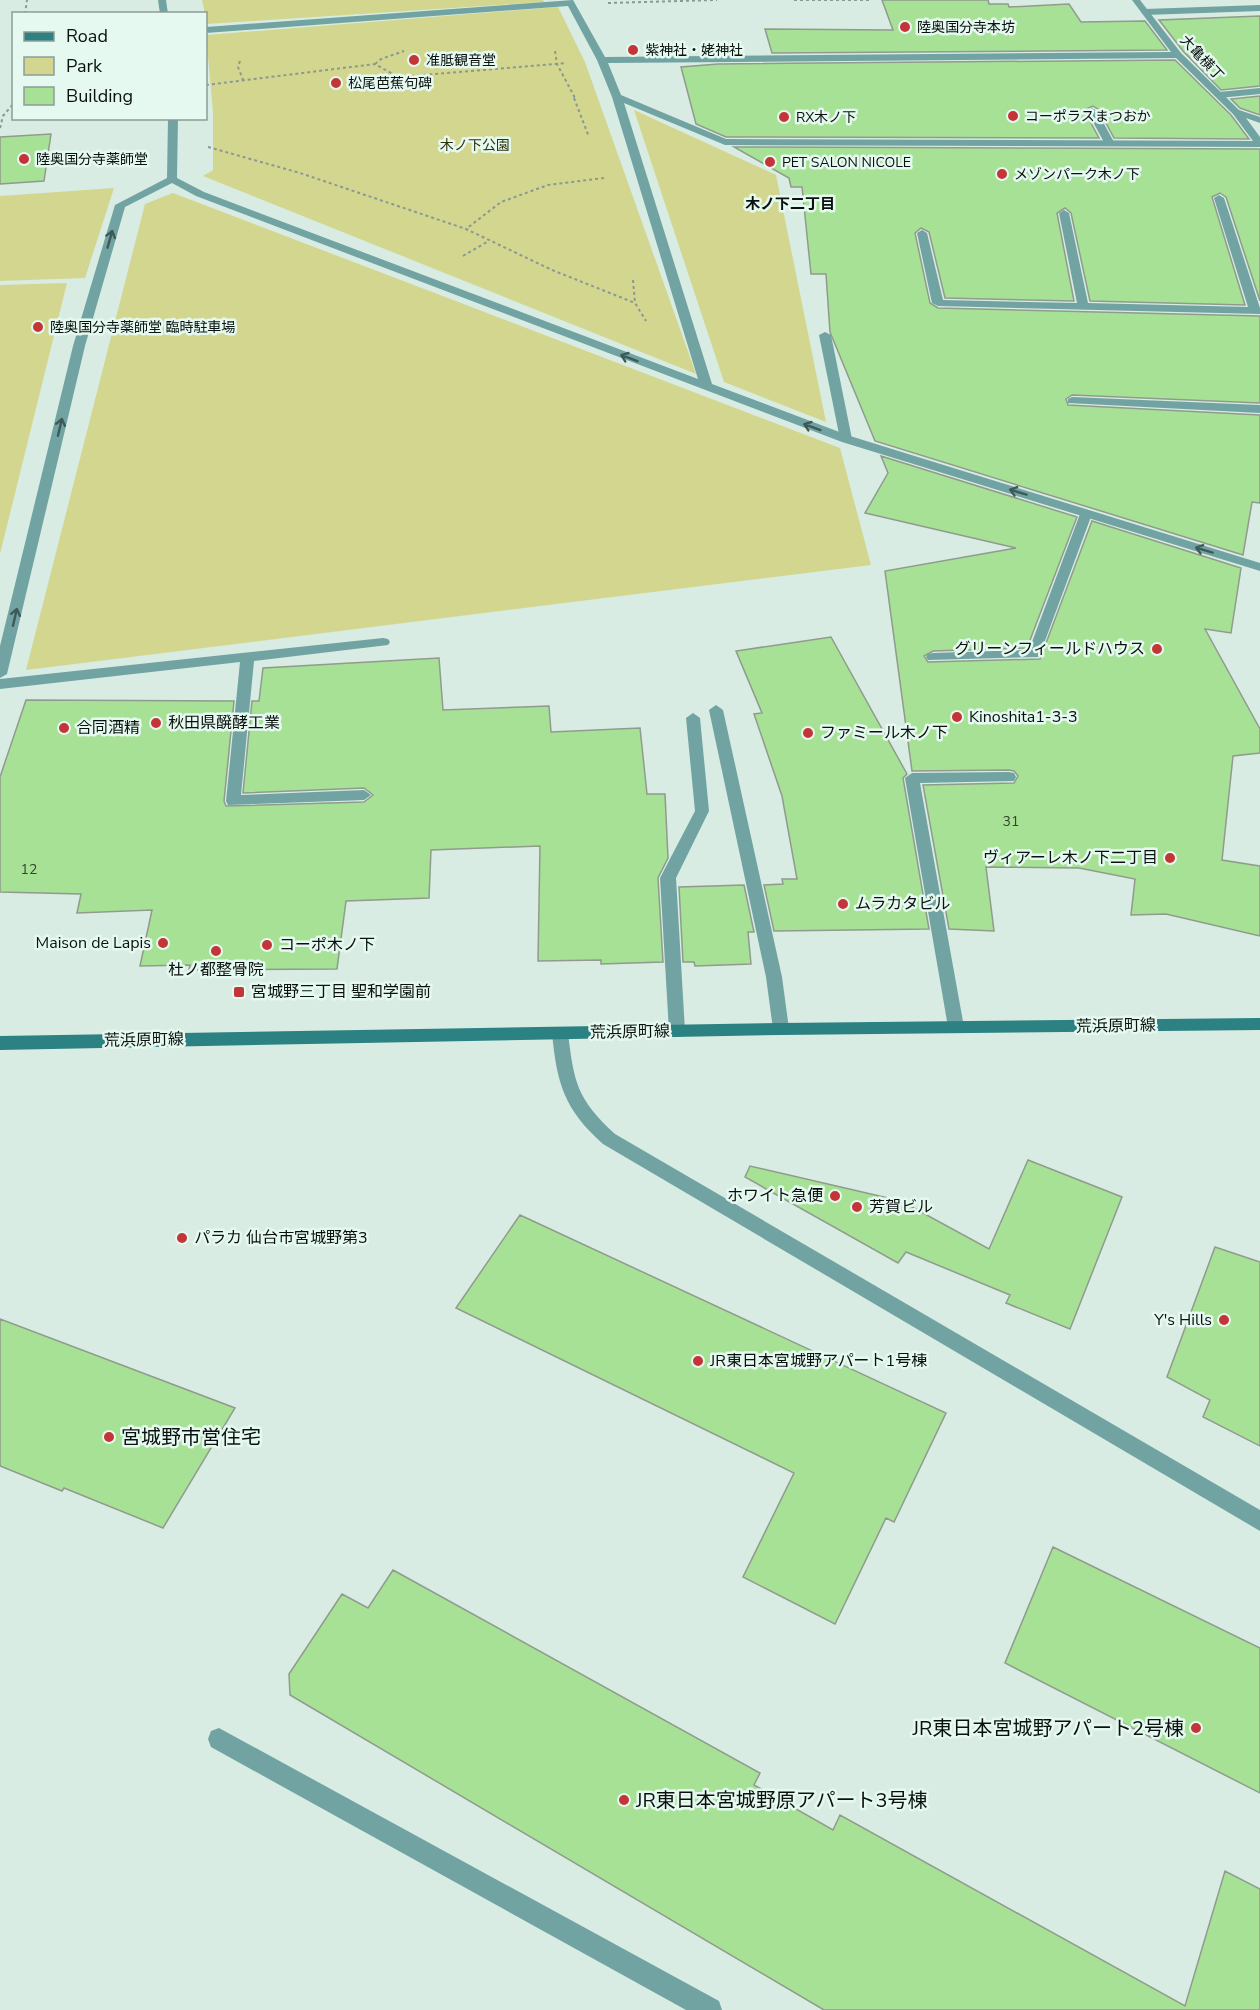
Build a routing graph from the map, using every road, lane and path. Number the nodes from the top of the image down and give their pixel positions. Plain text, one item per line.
1 (717, 0) edge
2 (794, 0) edge
3 (871, 0) edge
4 (1136, 0) edge
5 (570, 2) edge
6 (1260, 8) edge
7 (1145, 12) junction
8 (207, 30) edge
9 (405, 51) dead end
10 (1178, 55) junction
11 (602, 60) junction
12 (375, 64) junction
13 (207, 85) edge
14 (1260, 91) edge
15 (1219, 95) junction
16 (617, 97) junction
17 (12, 105) edge
18 (0, 110) edge
19 (8, 110) junction
20 (1092, 111) dead end
21 (1236, 112) junction
22 (173, 120) edge
23 (1260, 120) edge
24 (0, 128) edge
25 (1110, 144) junction
26 (205, 146) dead end
27 (605, 177) dead end
28 (172, 179) junction
29 (1219, 198) dead end
30 (1064, 213) dead end
31 (466, 229) junction
32 (922, 233) dead end
33 (635, 303) dead end
34 (1083, 306) junction
35 (1258, 311) edge
36 (825, 335) dead end
37 (707, 388) junction
38 (1072, 401) dead end
39 (1260, 409) edge
40 (846, 439) junction
41 (1086, 514) junction
42 (1260, 567) edge
43 (383, 642) dead end
44 (247, 657) junction
45 (933, 657) dead end
46 (0, 674) edge
47 (0, 684) edge
48 (716, 710) dead end
49 (693, 718) dead end
50 (1009, 777) dead end
51 (364, 795) dead end
52 (1260, 1024) edge
53 (956, 1027) junction
54 (781, 1029) junction
55 (677, 1030) junction
56 (560, 1034) junction
57 (0, 1043) edge
58 (1260, 1521) edge
59 (219, 1738) dead end
60 (710, 2010) edge

1 - 5 path
2 - 3 path
4 - 7 street, 大亀横丁
5 - 8 street
5 - 11 street
6 - 7 street
7 - 10 street, 大亀横丁
9 - 12 path
10 - 11 street
10 - 15 street, 大亀横丁
11 - 12 path
11 - 16 street
12 - 13 path
14 - 15 street
15 - 21 street, 大亀横丁
16 - 25 street
16 - 37 street
17 - 19 path
18 - 19 path
19 - 24 path
20 - 25 street
21 - 23 street, 大亀横丁
21 - 25 street
22 - 28 street
26 - 31 path
27 - 31 path
37 -> 28 street
46 -> 28 street
29 - 35 street
30 - 34 street
31 - 33 path
32 - 34 street
34 - 35 street
36 - 40 street
40 -> 37 street
38 - 39 street
41 -> 40 street
42 -> 41 street
41 - 45 street
43 - 44 street
44 - 47 street
44 - 51 street
48 - 54 street
49 - 55 street
50 - 53 street
52 - 53 main road, 荒浜原町線
53 - 54 main road, 荒浜原町線
54 - 55 main road, 荒浜原町線
55 - 56 main road, 荒浜原町線
56 - 57 main road, 荒浜原町線
56 - 58 street
59 - 60 street

